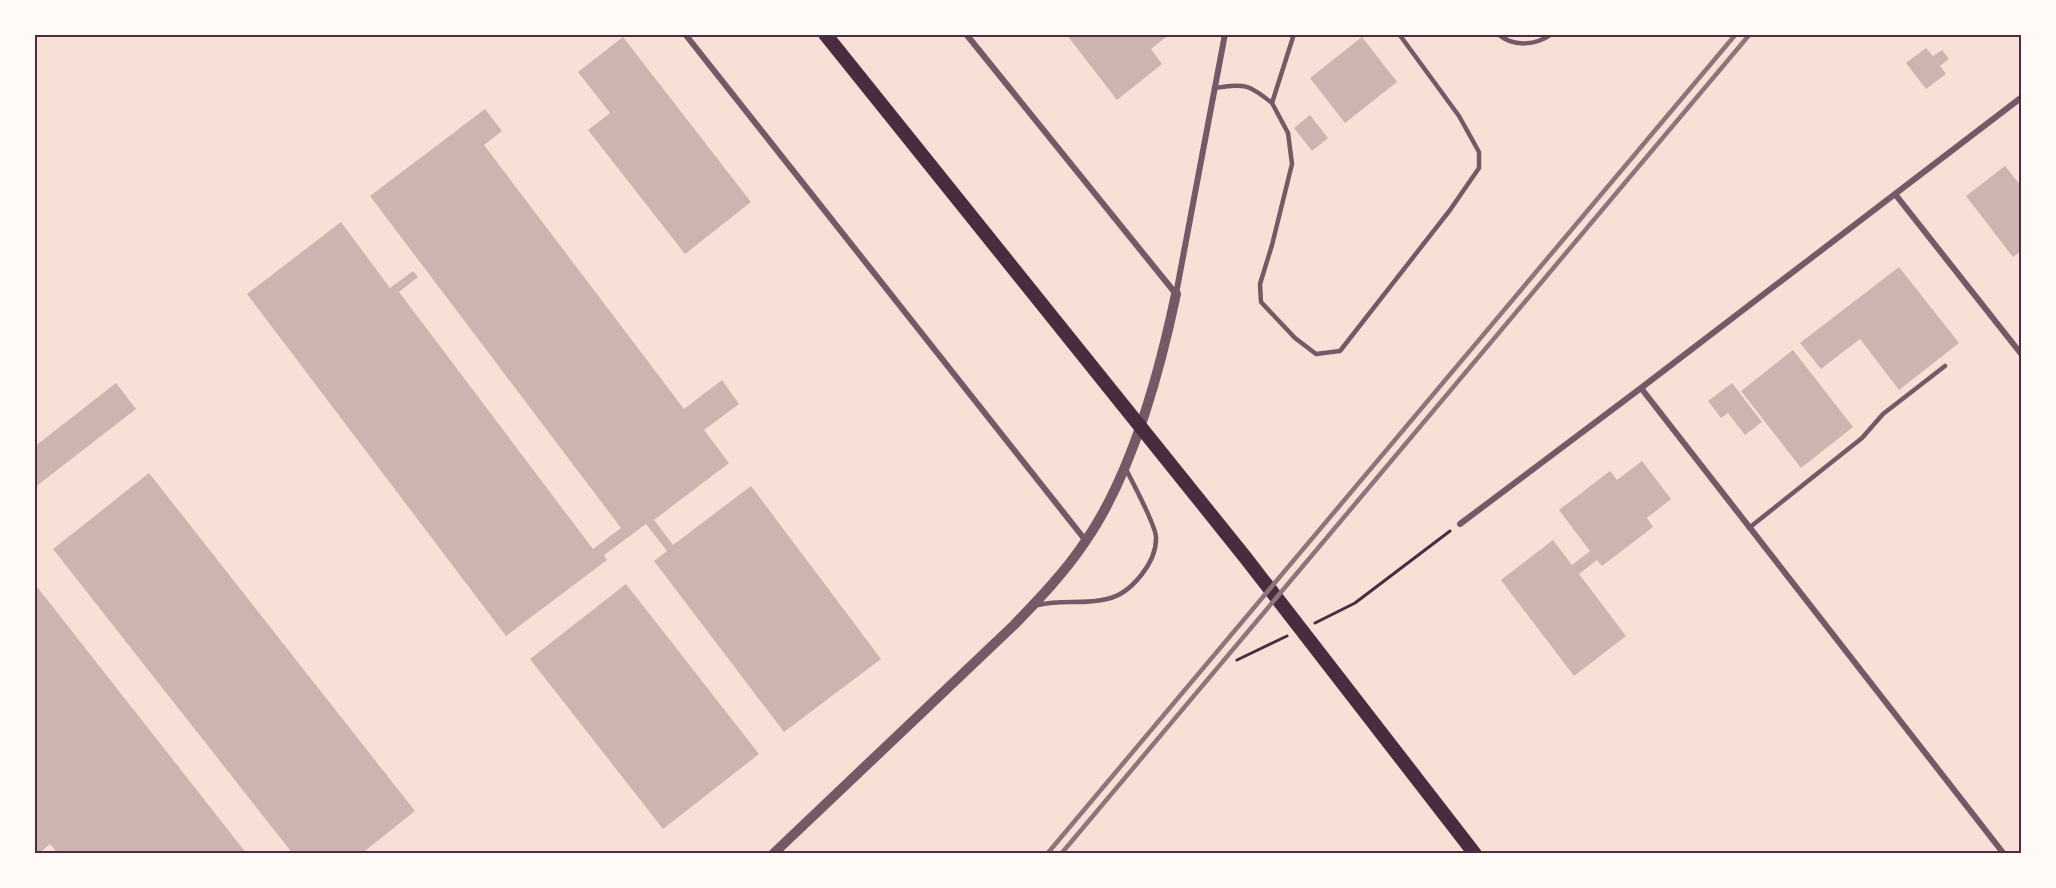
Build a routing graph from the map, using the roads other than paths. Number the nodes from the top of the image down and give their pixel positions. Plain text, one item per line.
1 (685, 34) edge
2 (825, 34) edge
3 (966, 34) edge
4 (1225, 34) edge
5 (1294, 34) edge
6 (1399, 34) edge
7 (1498, 34) edge
8 (1552, 34) edge
9 (1214, 88) junction
10 (2022, 97) edge
11 (1272, 103) junction
12 (1894, 194) junction
13 (1176, 294) junction
14 (2022, 355) edge
15 (1945, 366) dead end
16 (1641, 388) junction
17 (1125, 466) junction
18 (1460, 524) road end
19 (1749, 528) junction
20 (1086, 541) junction
21 (1032, 606) junction
22 (772, 854) edge
23 (1476, 854) edge
24 (2004, 854) edge

1 - 20 street
2 - 23 main road
3 - 13 street
4 - 9 street
5 - 11 lane
6 - 11 lane
7 - 8 lane
9 - 11 lane
9 - 13 street
10 - 12 street
12 - 14 street
12 - 16 street
13 - 17 street
15 - 19 lane
16 - 18 street
16 - 19 street
17 - 20 street
17 - 21 lane
19 - 24 street
20 - 21 street
21 - 22 street

